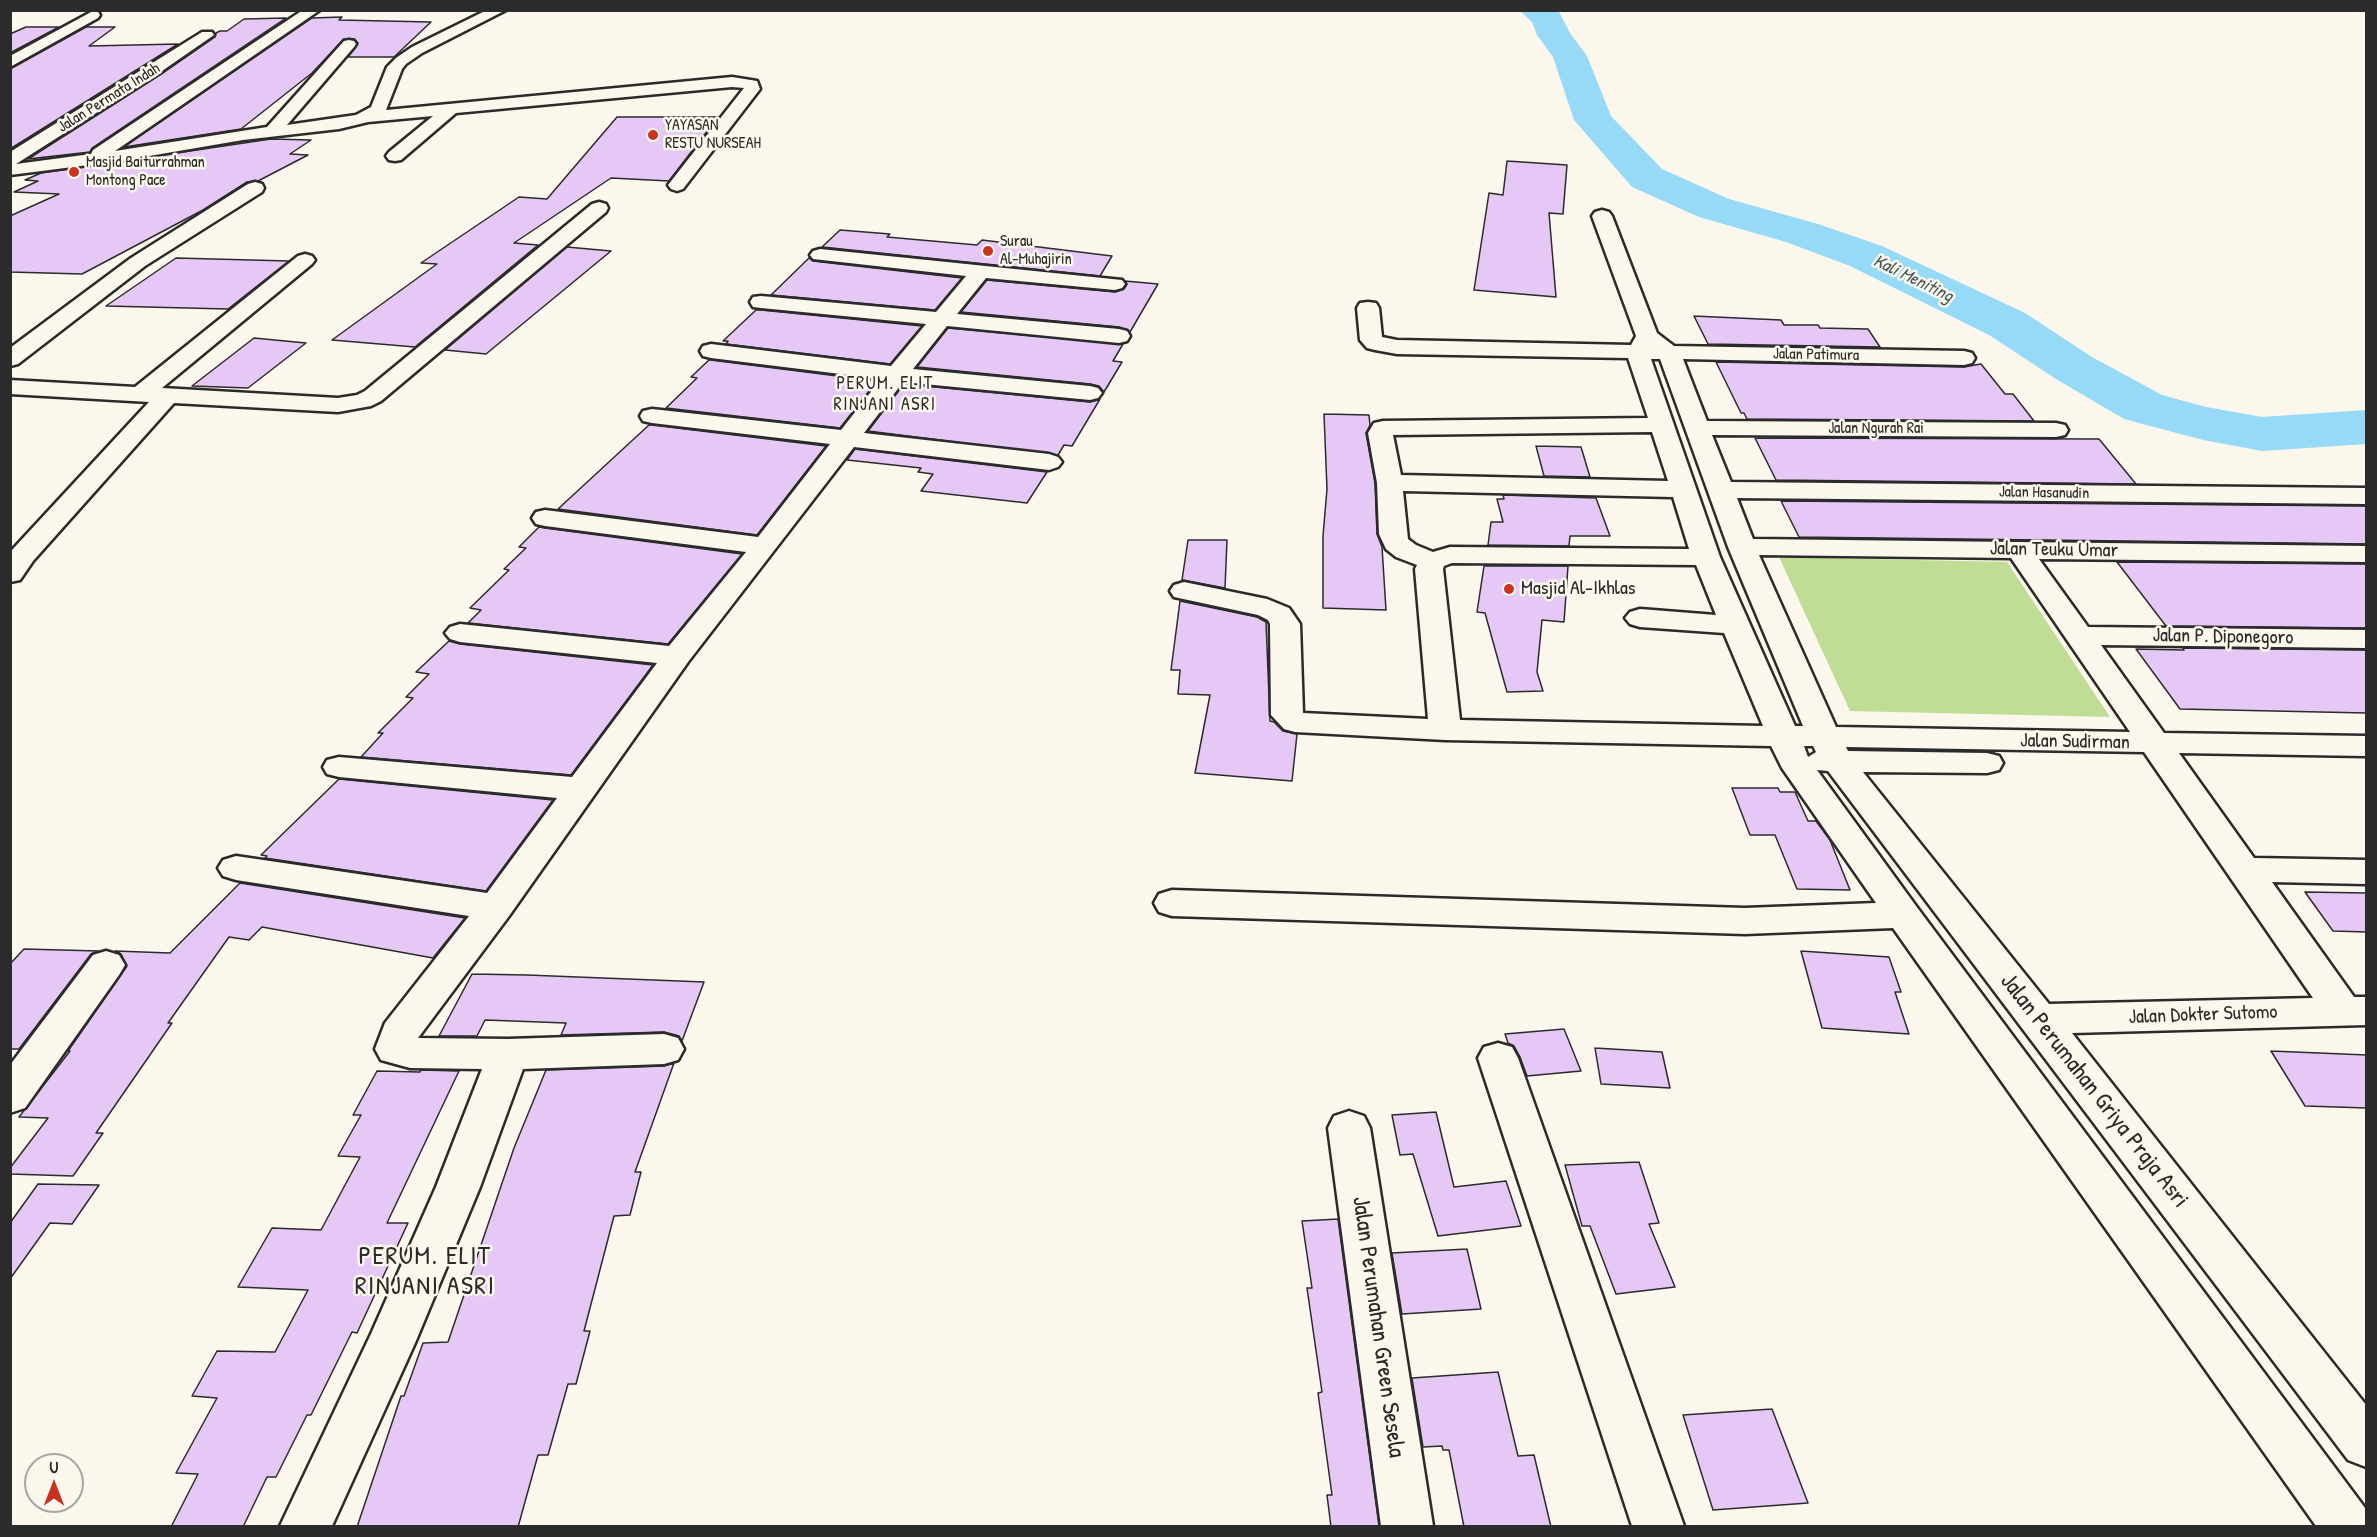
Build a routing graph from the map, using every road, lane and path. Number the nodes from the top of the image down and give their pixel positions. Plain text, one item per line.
1 (313, 10) edge
2 (500, 10) edge
3 (93, 15) dead end
4 (207, 35) dead end
5 (349, 44) dead end
6 (10, 63) edge
7 (450, 110) junction
8 (366, 117) junction
9 (273, 131) junction
10 (395, 156) dead end
11 (10, 160) edge
12 (90, 160) junction
13 (10, 170) edge
14 (677, 185) dead end
15 (255, 188) dead end
16 (599, 208) dead end
17 (1602, 216) dead end
18 (820, 255) dead end
19 (305, 260) dead end
20 (980, 272) junction
21 (1115, 284) dead end
22 (761, 302) dead end
23 (1368, 308) dead end
24 (940, 321) junction
25 (1119, 336) dead end
26 (1651, 347) junction
27 (711, 351) dead end
28 (1964, 358) dead end
29 (10, 359) edge
30 (897, 374) junction
31 (10, 387) edge
32 (1090, 393) dead end
33 (141, 394) junction
34 (167, 396) junction
35 (652, 416) dead end
36 (1679, 427) junction
37 (2056, 430) dead end
38 (849, 438) junction
39 (1049, 462) dead end
40 (1390, 483) junction
41 (1684, 489) junction
42 (1722, 490) junction
43 (2367, 496) edge
44 (545, 518) dead end
45 (765, 546) junction
46 (1742, 547) junction
47 (2019, 550) junction
48 (2367, 554) edge
49 (1706, 557) junction
50 (1432, 561) junction
51 (10, 574) edge
52 (1184, 591) dead end
53 (1640, 618) dead end
54 (1736, 625) junction
55 (460, 633) dead end
56 (2080, 636) junction
57 (2367, 639) edge
58 (677, 656) junction
59 (1445, 730) junction
60 (2367, 746) edge
61 (1809, 749) junction
62 (2164, 754) junction
63 (339, 767) dead end
64 (2367, 768) edge
65 (581, 789) junction
66 (236, 868) dead end
67 (2245, 870) junction
68 (2367, 872) edge
69 (1172, 903) dead end
70 (496, 907) junction
71 (1903, 915) junction
72 (106, 965) dead end
73 (2355, 1011) edge
74 (2039, 1019) junction
75 (664, 1050) dead end
76 (508, 1054) junction
77 (1498, 1058) dead end
78 (10, 1097) edge
79 (1349, 1128) dead end
80 (2367, 1443) edge
81 (306, 1527) edge
82 (1407, 1527) edge
83 (1659, 1527) edge
84 (2347, 1527) edge

1 - 12 street
2 - 8 street
3 - 6 street
4 - 11 street, Jalan Permata Indah
5 - 9 street
7 - 8 street
7 - 10 street
7 - 14 street
8 - 9 street
9 - 12 street
12 - 13 street
15 - 29 street
16 - 34 street
17 - 26 street
18 - 20 street
19 - 33 street
20 - 21 street
20 - 24 street
22 - 24 street
23 - 26 street, Jalan Patimura
24 - 25 street
24 - 30 street
26 - 28 street, Jalan Patimura
26 - 36 street
27 - 30 street
30 - 32 street
30 - 38 street
31 - 33 street
33 - 34 street
34 - 51 street
35 - 38 street
36 - 37 street, Jalan Ngurah Rai
36 - 40 street, Jalan Ngurah Rai
36 - 41 street
36 - 42 street
38 - 39 street
38 - 45 street
40 - 41 street
40 - 50 street
41 - 49 street
42 - 43 street, Jalan Hasanudin
42 - 46 street
44 - 45 street
45 - 58 street
46 - 47 street, Jalan Teuku Umar
46 - 61 street
47 - 48 street, Jalan Teuku Umar
47 - 56 street
49 - 50 street
49 - 54 street
50 - 59 street
52 - 59 street
53 - 54 street
54 - 61 street
55 - 58 street
56 - 57 street, Jalan P. Diponegoro
56 - 62 street
58 - 65 street
59 - 61 street
60 - 62 street, Jalan Sudirman
61 - 62 street
61 - 71 street
61 - 74 street, Jalan Perumahan Griya Praja Asri
62 - 64 street
62 - 67 street
63 - 65 street
65 - 70 street
66 - 70 street
67 - 68 street
67 - 73 street
69 - 71 street
70 - 76 street
71 - 84 street
72 - 78 street
73 - 74 street, Jalan Dokter Sutomo
74 - 80 street, Jalan Perumahan Griya Praja Asri
75 - 76 street
76 - 81 street
77 - 83 street
79 - 82 street, Jalan Perumahan Green Sesela

